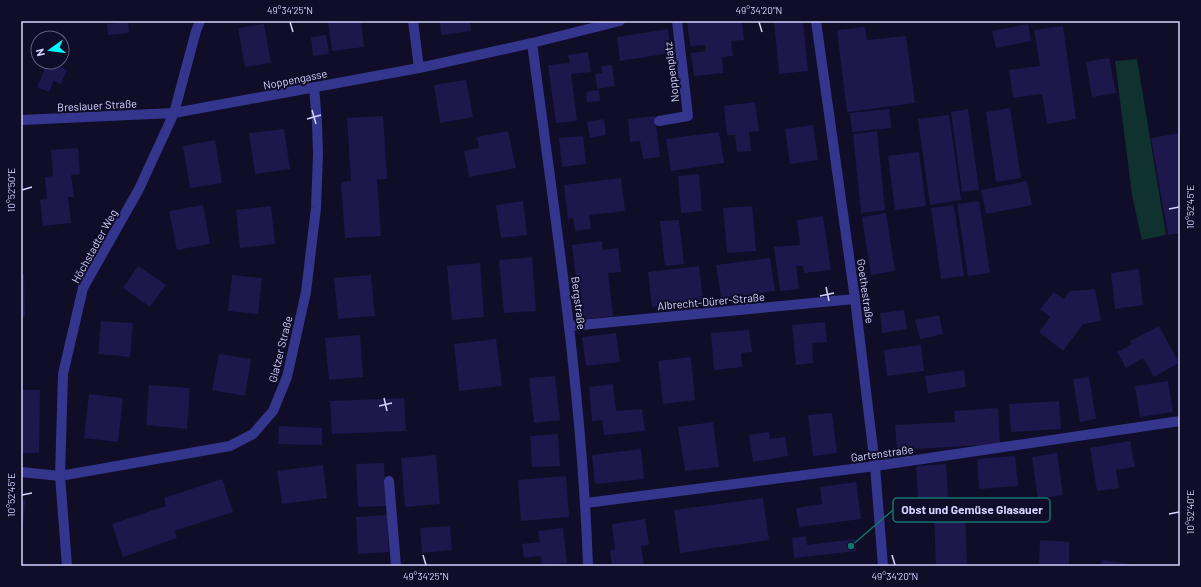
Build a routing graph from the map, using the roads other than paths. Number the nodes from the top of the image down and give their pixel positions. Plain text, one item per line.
1 (200, 21) edge
2 (413, 21) edge
3 (620, 21) edge
4 (677, 21) edge
5 (816, 21) edge
6 (532, 43) junction
7 (420, 68) junction
8 (314, 87) junction
9 (174, 113) junction
10 (21, 120) edge
11 (659, 120) dead end
12 (855, 299) junction
13 (570, 326) junction
14 (1180, 421) edge
15 (875, 466) junction
16 (21, 472) edge
17 (60, 476) junction
18 (389, 481) dead end
19 (586, 504) junction
20 (67, 566) edge
21 (396, 566) edge
22 (588, 566) edge
23 (883, 566) edge

1 - 9 street, Höchstadter Weg
2 - 7 street
3 - 6 street, Noppengasse
4 - 11 street, Noppenplatz
5 - 12 street, Goethestraße
6 - 7 street, Noppengasse
6 - 13 street, Bergstraße
7 - 8 street, Noppengasse
8 - 9 street, Noppengasse
8 - 17 street, Glatzer Straße
9 - 10 street, Breslauer Straße
9 - 17 street, Höchstadter Weg
12 - 13 street, Albrecht-Dürer-Straße
12 - 15 street, Goethestraße
13 - 19 street, Bergstraße
14 - 15 street, Gartenstraße
15 - 19 street, Gartenstraße
15 - 23 street, Goethestraße
16 - 17 street, Glatzer Straße
17 - 20 street, Höchstadter Weg
18 - 21 street
19 - 22 street, Bergstraße

